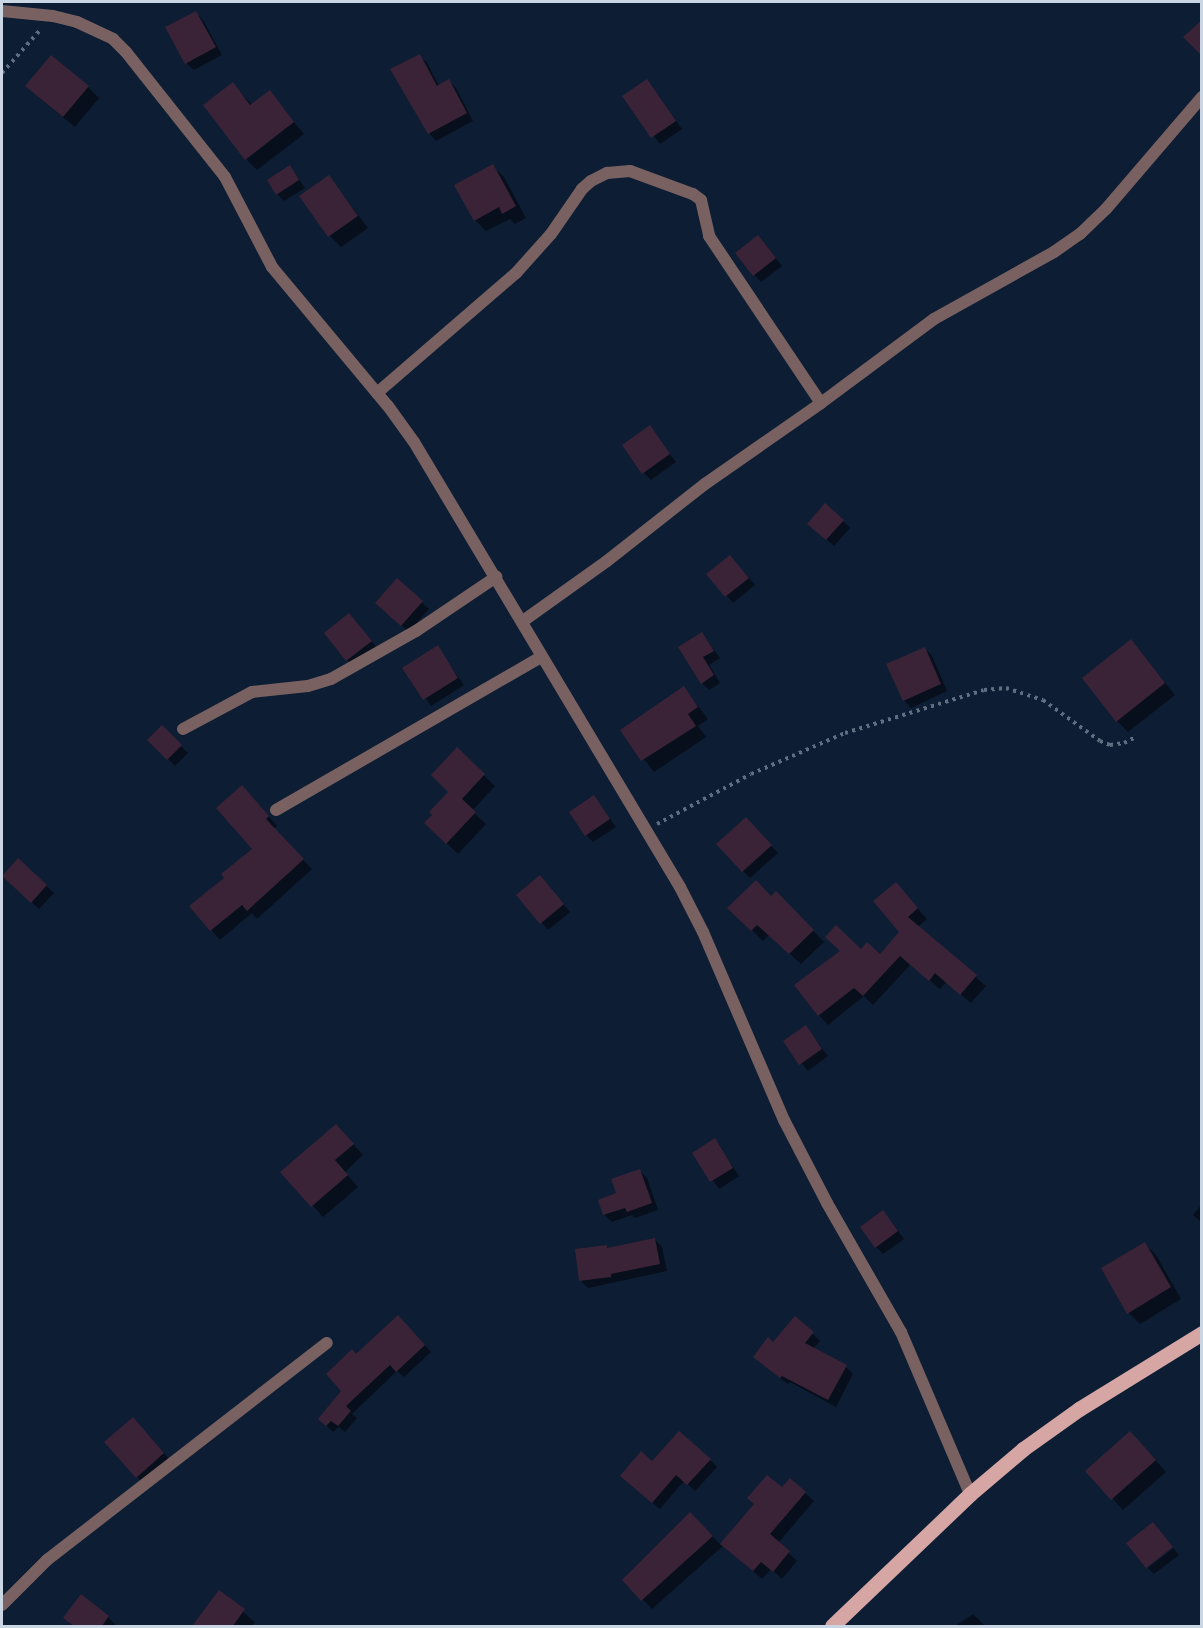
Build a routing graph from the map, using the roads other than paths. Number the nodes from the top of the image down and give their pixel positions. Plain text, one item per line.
1 (2, 11) edge
2 (1202, 97) edge
3 (377, 393) junction
4 (821, 403) junction
5 (496, 577) junction
6 (523, 621) junction
7 (541, 657) junction
8 (183, 729) dead end
9 (276, 810) dead end
10 (1202, 1333) edge
11 (327, 1343) dead end
12 (970, 1494) junction
13 (2, 1605) edge
14 (832, 1626) edge

1 - 3 street
2 - 4 street
3 - 4 street
3 - 5 street
4 - 6 street
5 - 6 street
5 - 8 street
6 - 7 street
7 - 9 street
7 - 12 street
10 - 12 main road
11 - 13 street
12 - 14 main road

